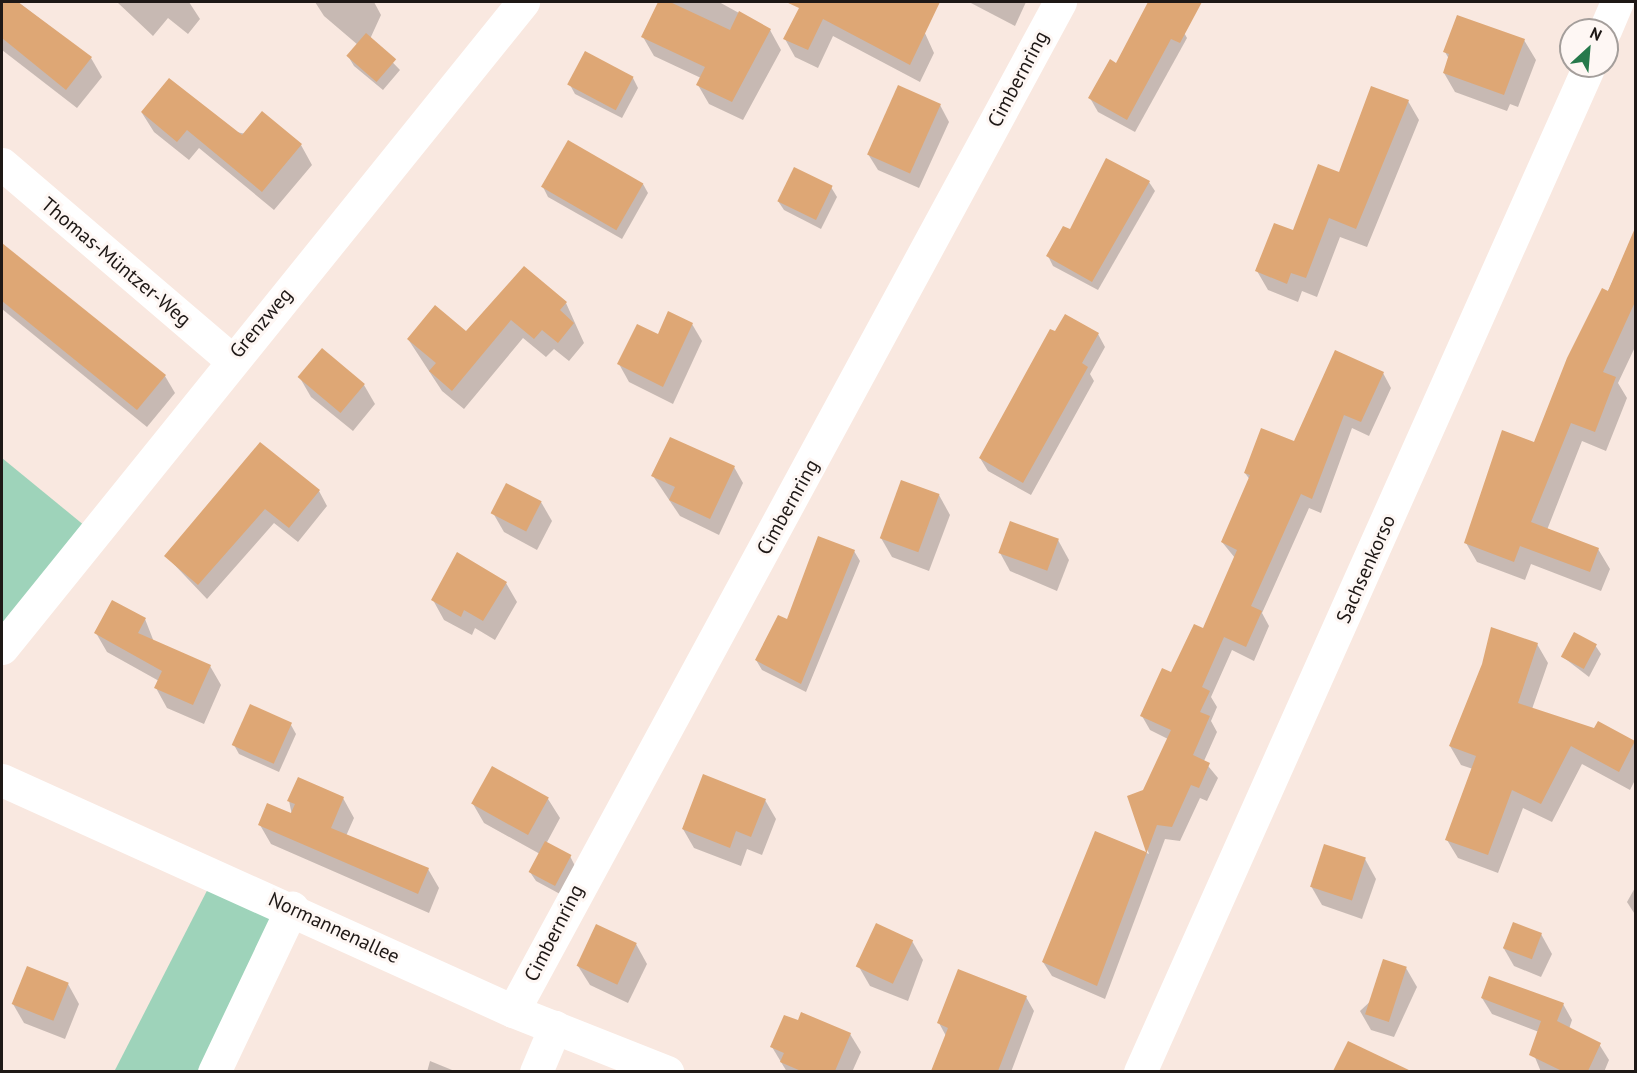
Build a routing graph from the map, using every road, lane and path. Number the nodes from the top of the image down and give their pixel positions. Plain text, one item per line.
1 (523, 2) edge
2 (1060, 2) edge
3 (1617, 2) edge
4 (1610, 18) edge
5 (1584, 78) edge
6 (2, 164) edge
7 (230, 359) junction
8 (2, 648) edge
9 (2, 780) edge
10 (292, 908) junction
11 (513, 1011) junction
12 (555, 1027) junction
13 (214, 1071) edge
14 (536, 1071) edge
15 (668, 1071) edge
16 (1140, 1071) edge

1 - 7 street, Grenzweg
2 - 11 street, Cimbernring
3 - 4 street
5 - 16 street, Sachsenkorso
6 - 7 street, Thomas-Müntzer-Weg
7 - 8 street, Grenzweg
9 - 10 street, Normannenallee
10 - 11 street, Normannenallee
10 - 13 street
11 - 12 street, Normannenallee
12 - 14 street
12 - 15 street, Normannenallee

